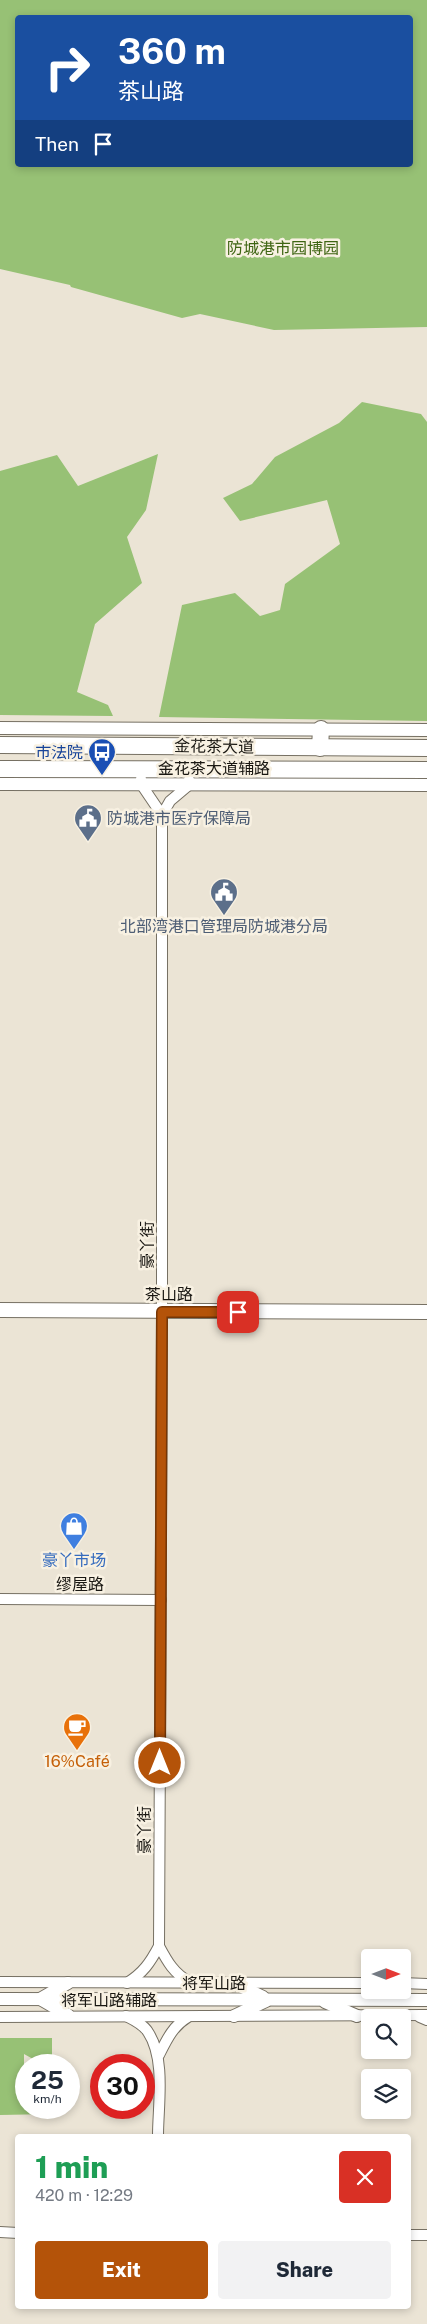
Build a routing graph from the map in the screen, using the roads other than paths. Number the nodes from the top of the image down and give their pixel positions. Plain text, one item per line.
1 (0, 728) edge
2 (142, 729) junction
3 (321, 729) junction
4 (427, 730) edge
5 (0, 745) edge
6 (141, 746) junction
7 (320, 748) junction
8 (427, 748) edge
9 (0, 769) edge
10 (427, 770) edge
11 (141, 776) junction
12 (189, 776) junction
13 (0, 784) edge
14 (427, 786) edge
15 (162, 815) junction
16 (0, 1310) edge
17 (162, 1312) junction
18 (427, 1312) edge
19 (0, 1599) edge
20 (161, 1600) junction
21 (159, 1946) junction
22 (0, 1982) edge
23 (68, 1983) junction
24 (127, 1983) junction
25 (190, 1983) junction
26 (234, 1983) junction
27 (361, 1983) edge
28 (411, 1984) edge
29 (427, 1984) edge
30 (0, 1999) edge
31 (40, 1999) junction
32 (268, 1999) junction
33 (320, 2000) junction
34 (427, 2000) edge
35 (68, 2015) junction
36 (125, 2016) junction
37 (189, 2016) junction
38 (234, 2016) junction
39 (357, 2016) junction
40 (0, 2017) edge
41 (425, 2017) edge
42 (159, 2054) junction
43 (158, 2134) edge
44 (0, 2232) edge
45 (15, 2233) edge
46 (411, 2235) edge
47 (427, 2235) edge

1 - 2 street
2 - 3 street
2 - 6 street
3 - 4 street
3 - 7 highway
5 - 6 highway, 金花茶大道
6 - 7 highway, 金花茶大道
7 - 8 highway, 金花茶大道
9 - 11 highway, 金花茶大道
10 - 12 highway, 金花茶大道
11 - 12 highway, 金花茶大道
11 - 13 street, 金花茶大道辅路
11 - 15 street
12 - 14 street, 金花茶大道辅路
12 - 15 street
15 - 17 street, 豪丫街
16 - 17 main road, 茶山路
17 - 18 main road, 茶山路
17 - 20 street, 豪丫街
19 - 20 street, 缪屋路
20 - 21 street, 豪丫街
21 - 24 street, 豪丫街
21 - 25 street, 豪丫街
22 - 23 street, 将军山路辅路
23 - 24 street, 将军山路辅路
23 - 31 street
24 - 25 street, 将军山路辅路
25 - 26 street, 将军山路辅路
26 - 27 street, 将军山路辅路
26 - 32 street
28 - 29 street
30 - 31 street, 将军山路
31 - 32 street, 将军山路
31 - 35 street
32 - 33 street, 将军山路
32 - 38 street
33 - 34 street, 将军山路
33 - 39 street
35 - 36 street, 将军山路辅路
35 - 40 street, 将军山路辅路
36 - 37 street, 将军山路辅路
36 - 42 street
37 - 38 street, 将军山路辅路
37 - 42 street
38 - 39 street, 将军山路辅路
39 - 41 street, 将军山路辅路
42 - 43 street
44 - 45 street
46 - 47 street

